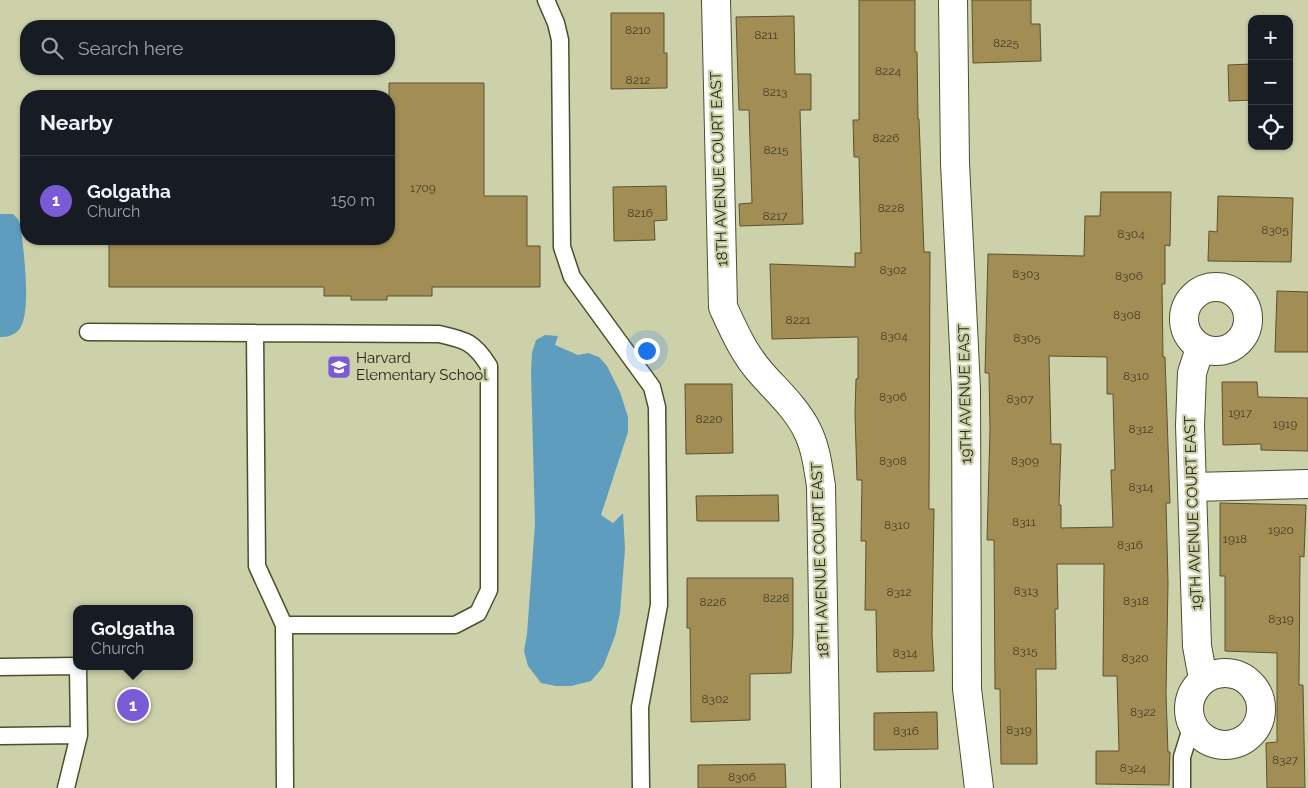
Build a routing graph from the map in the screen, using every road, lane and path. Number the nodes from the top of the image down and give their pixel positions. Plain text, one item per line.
1 (546, 0) edge
2 (716, 0) edge
3 (953, 0) edge
4 (88, 332) dead end
5 (255, 333) junction
6 (1200, 348) dead end
7 (1308, 484) edge
8 (1193, 487) junction
9 (284, 625) junction
10 (73, 666) edge
11 (0, 668) edge
12 (77, 670) edge
13 (1203, 680) junction
14 (1192, 725) junction
15 (79, 735) junction
16 (0, 736) edge
17 (66, 788) edge
18 (285, 788) edge
19 (641, 788) edge
20 (826, 788) edge
21 (979, 788) edge
22 (1182, 788) edge

1 - 19 lane
2 - 20 street, 18TH AVENUE COURT EAST
3 - 21 street, 19TH AVENUE EAST
4 - 5 lane
5 - 9 lane
5 - 9 lane
6 - 8 street, 19TH AVENUE COURT EAST
7 - 8 street
8 - 13 street, 19TH AVENUE COURT EAST
9 - 18 lane
10 - 11 lane
12 - 15 lane
13 - 14 street
13 - 14 street
14 - 22 lane
15 - 16 lane
15 - 17 lane

